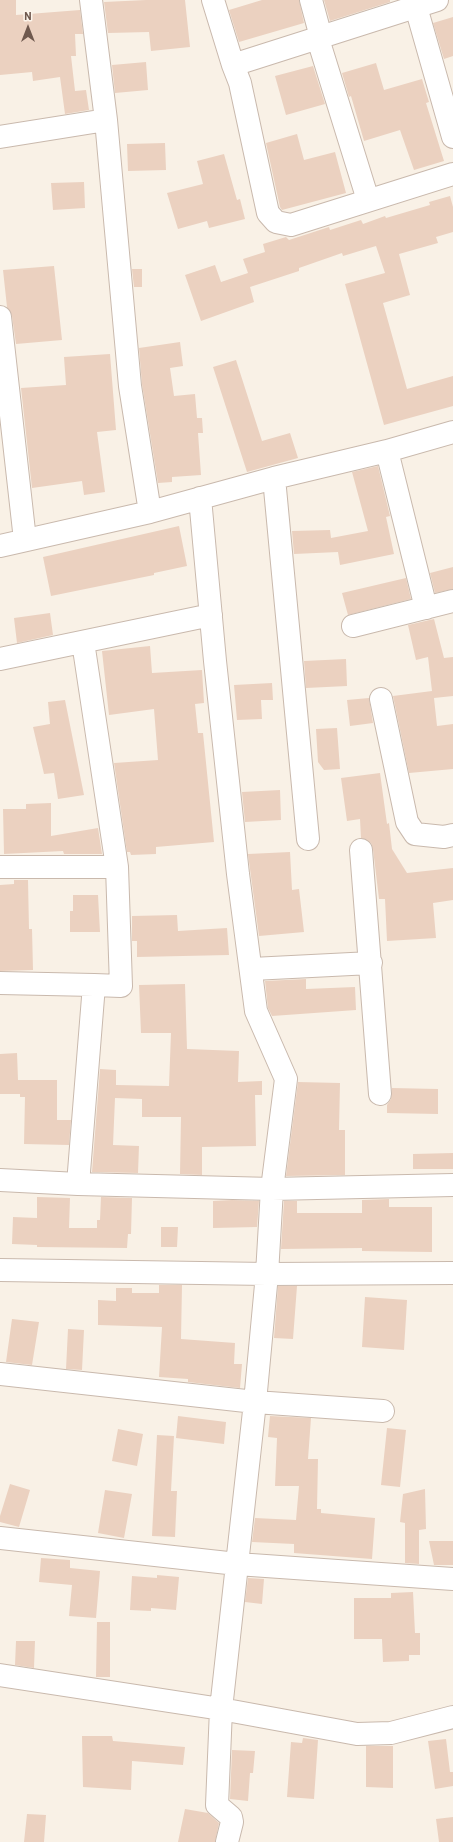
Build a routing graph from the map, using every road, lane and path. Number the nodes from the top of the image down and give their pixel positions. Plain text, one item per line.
1 (91, 0) edge
2 (213, 0) edge
3 (311, 0) edge
4 (437, 0) edge
5 (414, 3) edge
6 (320, 38) junction
7 (233, 65) junction
8 (106, 120) junction
9 (0, 137) edge
10 (453, 137) edge
11 (453, 174) edge
12 (368, 200) junction
13 (0, 317) edge
14 (453, 432) edge
15 (386, 451) junction
16 (274, 478) junction
17 (200, 498) junction
18 (150, 512) junction
19 (25, 540) junction
20 (0, 546) edge
21 (453, 601) edge
22 (426, 608) junction
23 (210, 615) junction
24 (353, 626) dead end
25 (83, 642) junction
26 (0, 659) edge
27 (381, 699) dead end
28 (453, 835) edge
29 (308, 839) dead end
30 (361, 850) dead end
31 (0, 867) edge
32 (117, 867) junction
33 (371, 963) junction
34 (252, 969) junction
35 (0, 983) edge
36 (94, 985) junction
37 (380, 1094) dead end
38 (0, 1180) edge
39 (78, 1184) junction
40 (453, 1185) edge
41 (272, 1189) junction
42 (0, 1270) edge
43 (453, 1273) edge
44 (267, 1274) junction
45 (0, 1374) edge
46 (255, 1402) junction
47 (383, 1411) dead end
48 (0, 1538) edge
49 (237, 1564) junction
50 (453, 1579) edge
51 (0, 1675) edge
52 (221, 1709) junction
53 (453, 1717) edge
54 (227, 1842) edge

1 - 8 street
2 - 7 street
3 - 6 street
4 - 5 street
5 - 6 street
5 - 10 street
6 - 7 street
6 - 12 street
7 - 12 street
8 - 9 street
8 - 18 street
11 - 12 street
13 - 19 street
14 - 15 street
15 - 16 street
15 - 22 street
16 - 17 street
16 - 29 street
17 - 18 street
17 - 23 street
18 - 19 street
19 - 20 street
21 - 22 street
22 - 24 street
23 - 25 street
23 - 34 street
25 - 26 street
25 - 32 street
27 - 28 street
30 - 33 street
31 - 32 street
32 - 36 street
33 - 34 street
33 - 37 street
34 - 41 street
35 - 36 street
36 - 39 street
38 - 39 street
39 - 41 street
40 - 41 street
41 - 44 street
42 - 44 street
43 - 44 street
44 - 46 street
45 - 46 street
46 - 47 street
46 - 49 street
48 - 49 street
49 - 50 street
49 - 52 street
51 - 52 street
52 - 53 street
52 - 54 street

